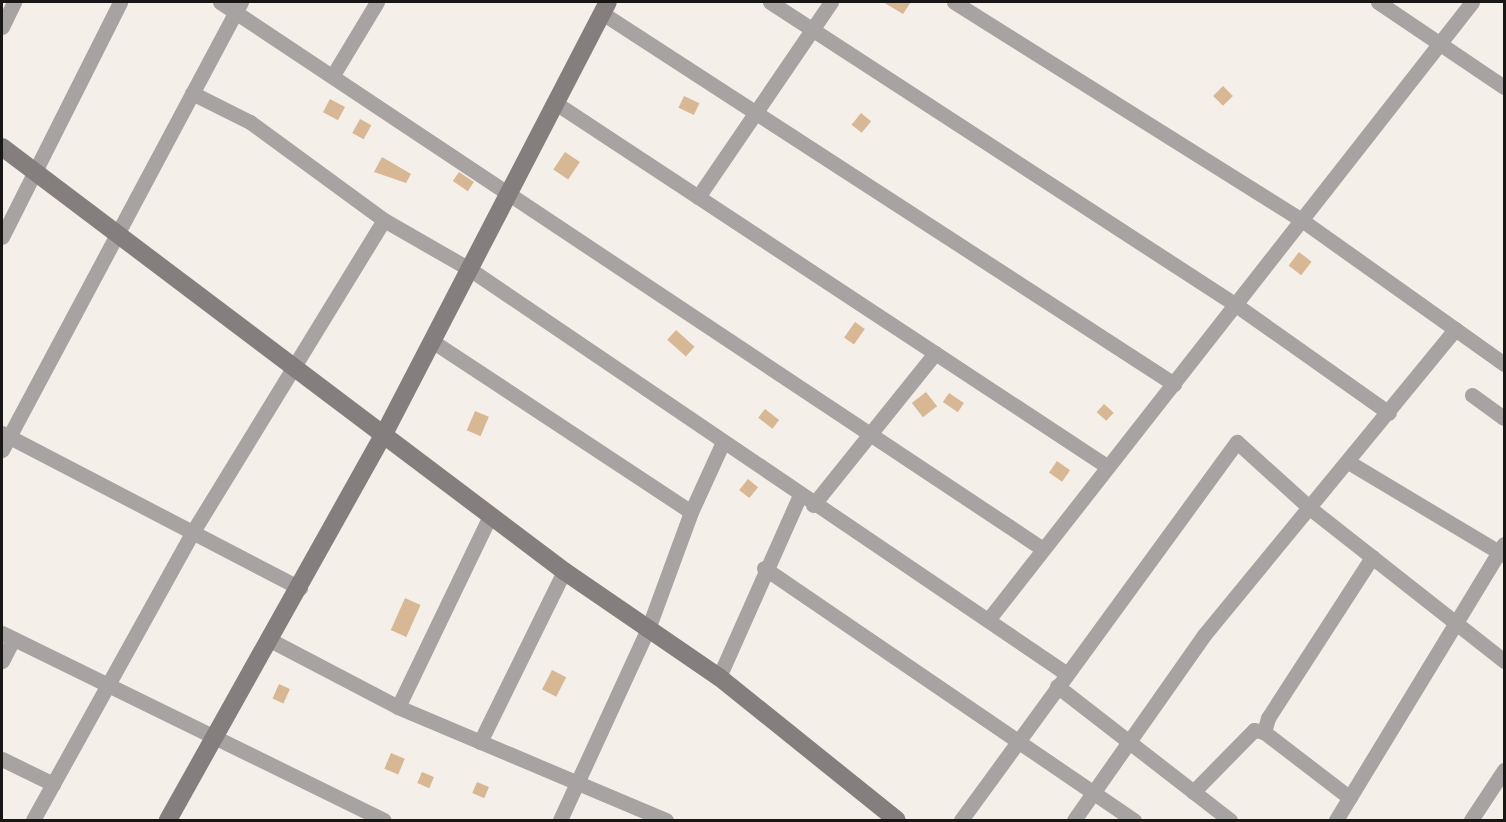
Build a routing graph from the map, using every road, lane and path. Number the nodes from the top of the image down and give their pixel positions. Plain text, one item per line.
1 (14, 2) edge
2 (120, 2) edge
3 (220, 2) edge
4 (377, 2) edge
5 (770, 2) edge
6 (831, 2) edge
7 (954, 2) edge
8 (1378, 2) edge
9 (1472, 2) edge
10 (238, 6) edge
11 (605, 7) edge
12 (2, 27) edge
13 (814, 30) junction
14 (1440, 43) junction
15 (333, 75) junction
16 (1504, 87) edge
17 (192, 93) junction
18 (554, 102) junction
19 (756, 113) junction
20 (2, 147) edge
21 (34, 171) junction
22 (508, 189) junction
23 (698, 197) junction
24 (384, 220) junction
25 (1303, 221) junction
26 (117, 233) junction
27 (2, 237) edge
28 (471, 270) junction
29 (1236, 305) junction
30 (1455, 329) junction
31 (432, 341) junction
32 (935, 353) junction
33 (1504, 364) edge
34 (297, 367) junction
35 (1174, 384) junction
36 (1472, 395) dead end
37 (1389, 413) junction
38 (1504, 418) edge
39 (385, 432) junction
40 (874, 435) junction
41 (4, 440) edge
42 (723, 442) junction
43 (1350, 463) junction
44 (1108, 467) junction
45 (800, 497) junction
46 (813, 505) junction
47 (1311, 509) junction
48 (691, 512) junction
49 (491, 514) junction
50 (192, 533) junction
51 (1043, 549) junction
52 (1503, 550) edge
53 (1372, 557) junction
54 (764, 568) junction
55 (564, 571) junction
56 (300, 588) junction
57 (988, 620) junction
58 (1454, 622) junction
59 (648, 629) junction
60 (7, 636) edge
61 (272, 641) junction
62 (2, 661) edge
63 (1504, 661) edge
64 (1067, 674) junction
65 (719, 677) junction
66 (107, 685) junction
67 (1057, 686) junction
68 (398, 707) junction
69 (1264, 732) junction
70 (215, 738) junction
71 (1019, 739) junction
72 (1129, 741) junction
73 (480, 742) junction
74 (2, 759) edge
75 (1504, 770) edge
76 (577, 783) junction
77 (53, 784) junction
78 (1092, 790) junction
79 (1193, 792) junction
80 (1350, 798) junction
81 (33, 820) edge
82 (168, 820) edge
83 (384, 820) edge
84 (560, 820) edge
85 (666, 820) edge
86 (897, 820) edge
87 (961, 820) edge
88 (1074, 820) edge
89 (1134, 820) edge
90 (1230, 820) edge
91 (1336, 820) edge
92 (1471, 820) edge

1 - 12 street
2 - 21 street
3 - 10 street
4 - 15 street
5 - 13 street
6 - 13 street
7 - 25 street
8 - 14 street
9 - 14 street
10 - 15 street
10 - 17 street
11 - 18 street
11 - 19 street
13 - 19 street
13 - 29 street
14 - 16 street
14 - 25 street
15 - 22 street
17 - 24 street
17 - 26 street
18 - 22 street
18 - 23 street
19 - 23 street
19 - 35 street
20 - 21 street
21 - 26 street
21 - 27 street
22 - 28 street
22 - 40 street
23 - 32 street
24 - 28 street
24 - 34 street
25 - 29 street
25 - 30 street
26 - 34 street
26 - 41 street
28 - 31 street
28 - 42 street
29 - 35 street
29 - 37 street
30 - 33 street
30 - 37 street
31 - 39 street
31 - 48 street
32 - 40 street
32 - 44 street
34 - 39 street
34 - 50 street
35 - 44 street
36 - 38 street
37 - 43 street
39 - 49 street
39 - 56 street
40 - 46 street
40 - 51 street
41 - 50 street
42 - 45 street
42 - 48 street
43 - 47 street
43 - 52 street
44 - 51 street
45 - 46 street
45 - 54 street
46 - 57 street
47 - 53 street
47 - 64 street
47 - 72 street
48 - 59 street
49 - 55 street
49 - 68 street
50 - 56 street
50 - 66 street
51 - 57 street
52 - 58 street
53 - 58 street
53 - 69 street
54 - 65 street
54 - 71 street
55 - 59 street
55 - 73 street
56 - 61 street
57 - 64 street
58 - 63 street
58 - 80 street
59 - 65 street
59 - 76 street
60 - 62 street
60 - 66 street
61 - 68 street
61 - 70 street
64 - 67 street
65 - 86 street
66 - 70 street
66 - 77 street
67 - 71 street
67 - 72 street
68 - 73 street
69 - 79 street
69 - 80 street
70 - 82 street
70 - 83 street
71 - 78 street
71 - 87 street
72 - 78 street
72 - 79 street
73 - 76 street
74 - 77 street
75 - 92 street
76 - 84 street
76 - 85 street
77 - 81 street
78 - 88 street
78 - 89 street
79 - 90 street
80 - 91 street

